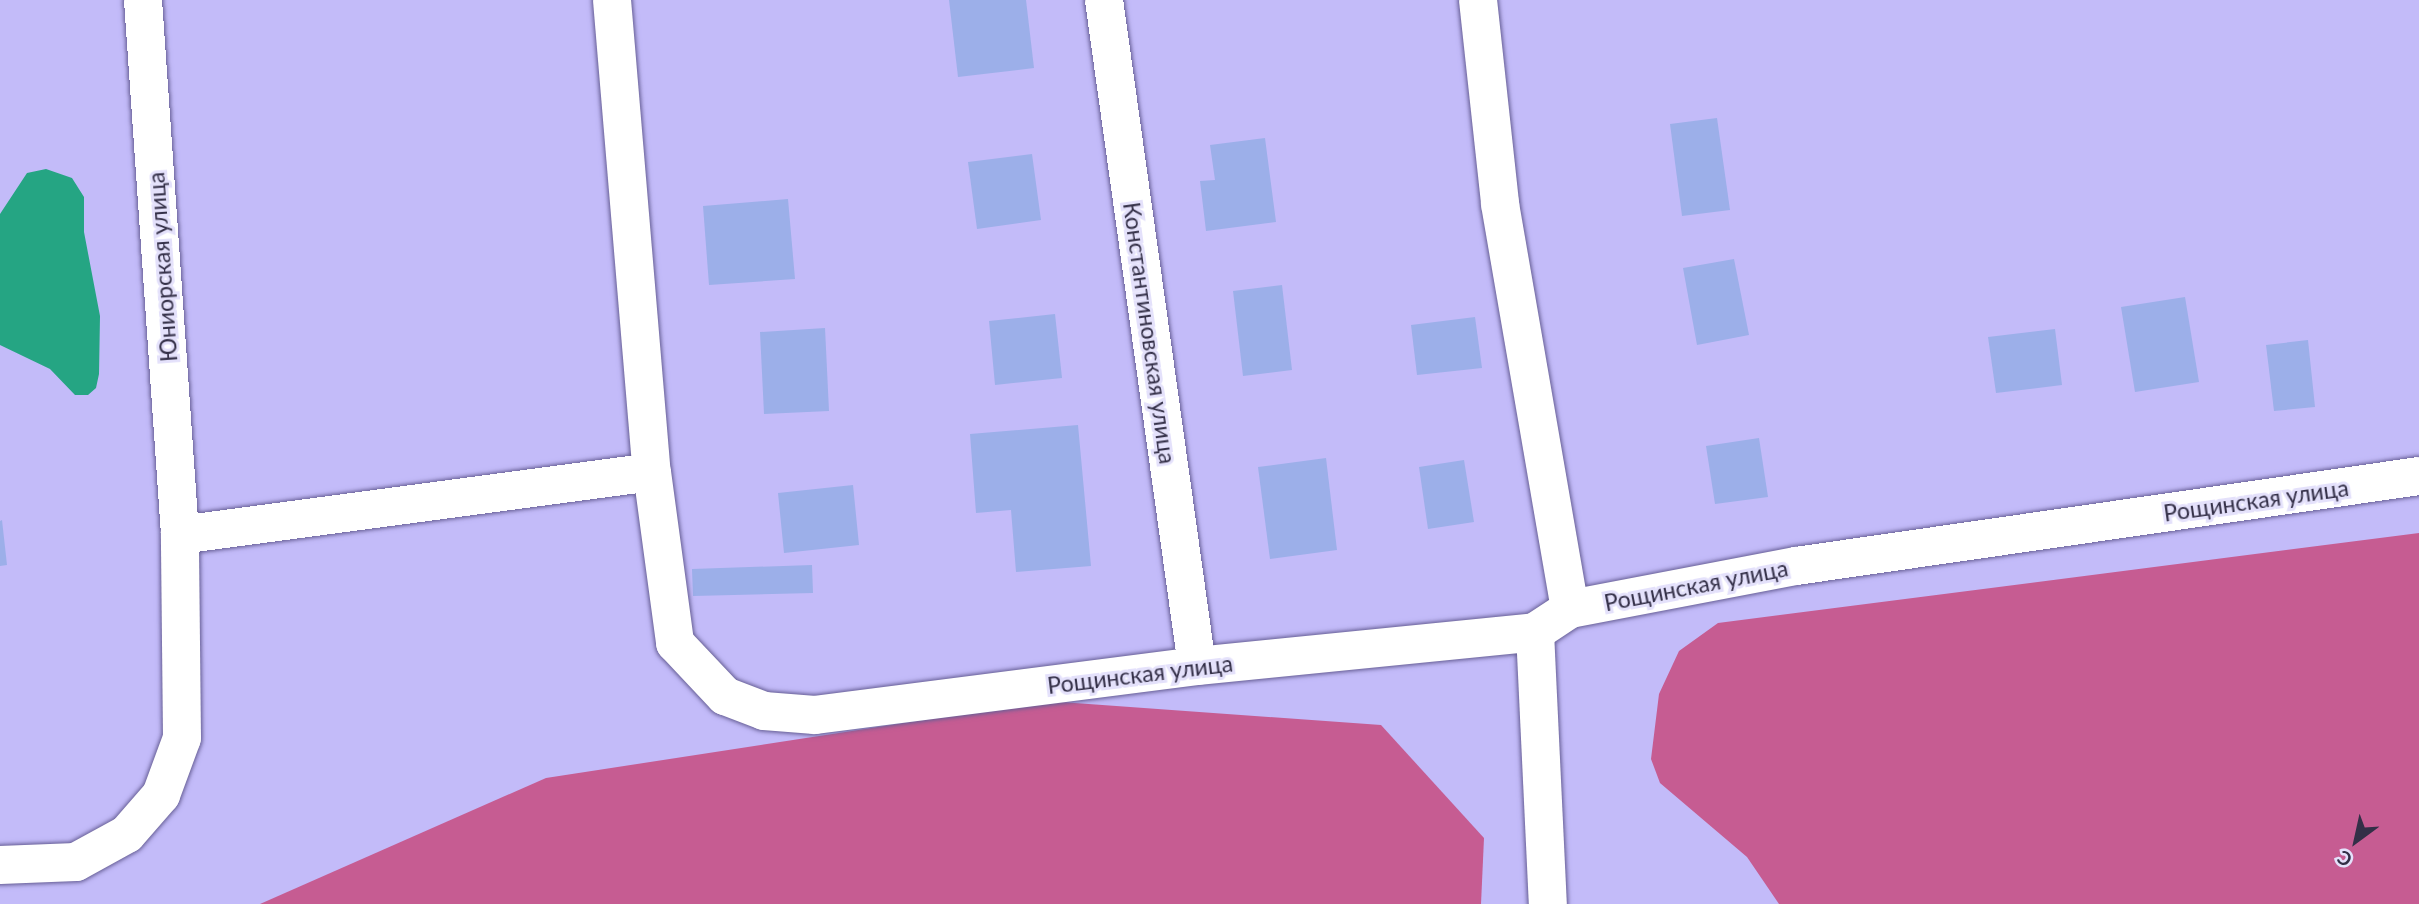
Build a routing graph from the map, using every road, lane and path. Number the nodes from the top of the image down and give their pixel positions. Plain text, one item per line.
1 (143, 0) edge
2 (612, 0) edge
3 (1104, 0) edge
4 (1478, 0) edge
5 (652, 472) junction
6 (2419, 476) edge
7 (180, 535) junction
8 (1570, 609) junction
9 (1535, 632) junction
10 (1197, 666) junction
11 (0, 865) edge
12 (1548, 904) edge

1 - 7 street, Юниорская улица
2 - 5 street, Рощинская улица
3 - 10 street, Константиновская улица
4 - 8 street
5 - 7 street
5 - 10 street, Рощинская улица
6 - 8 street, Рощинская улица
7 - 11 street, Юниорская улица
8 - 9 street, Рощинская улица
9 - 10 street, Рощинская улица
9 - 12 street

